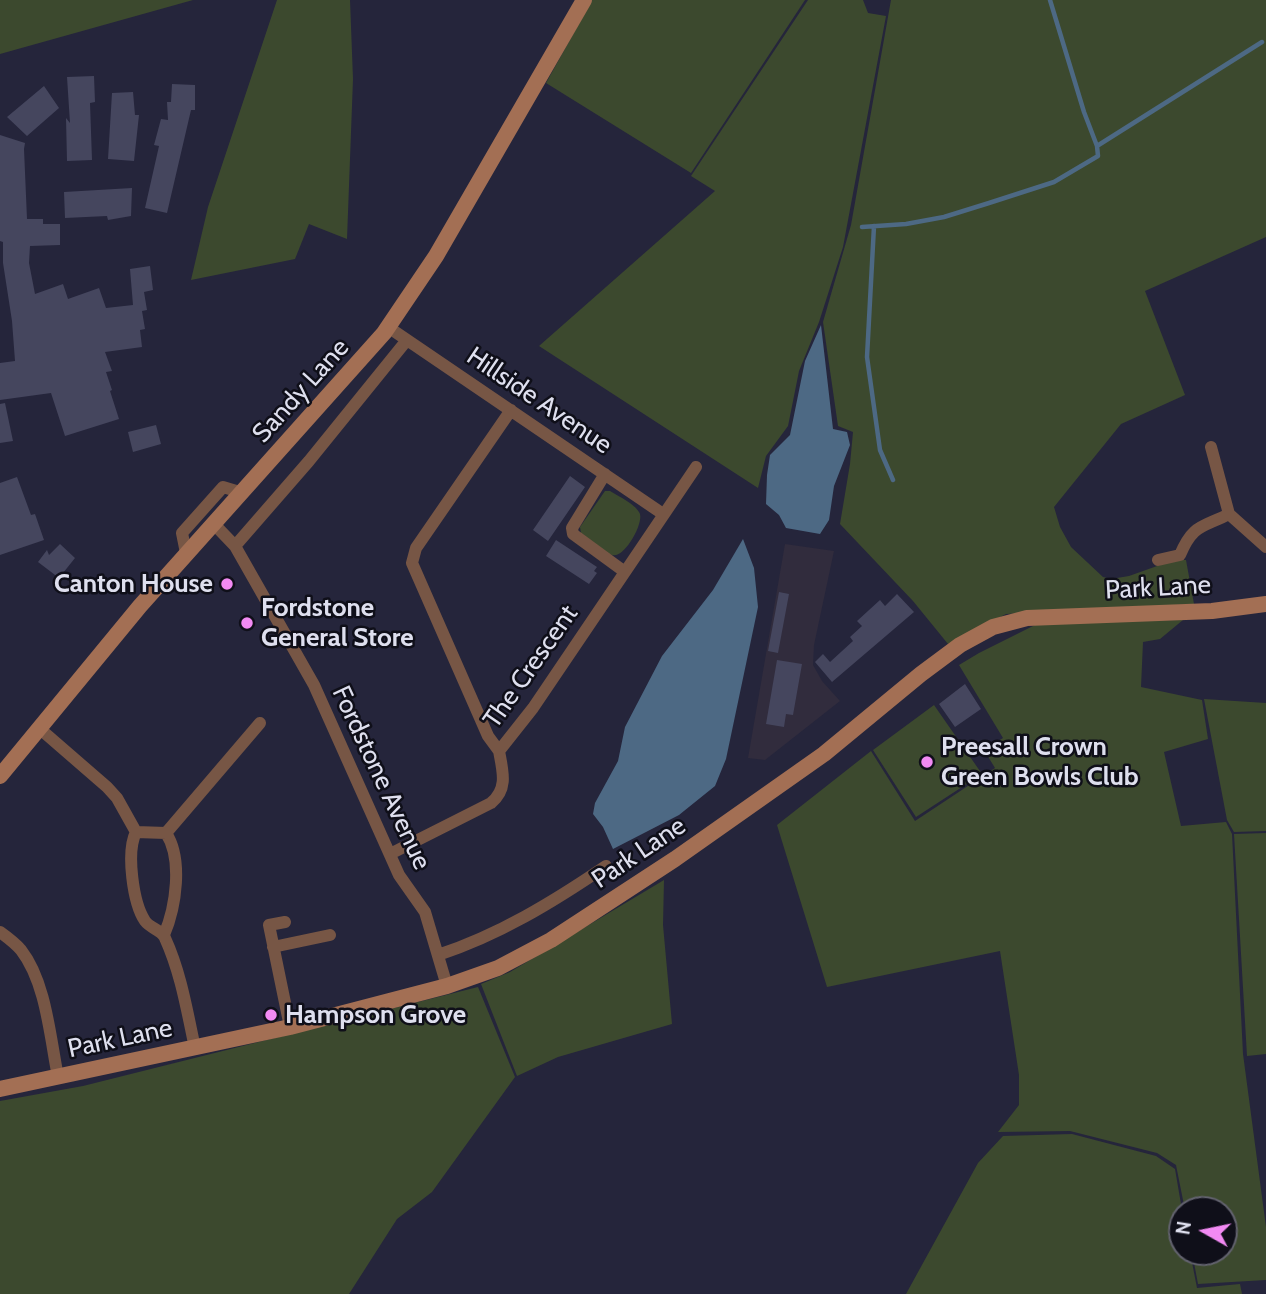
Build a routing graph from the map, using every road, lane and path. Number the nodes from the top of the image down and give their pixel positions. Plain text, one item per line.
1 (584, 0) edge
2 (388, 327) junction
3 (407, 340) junction
4 (511, 410) junction
5 (1211, 447) dead end
6 (696, 467) dead end
7 (605, 474) junction
8 (243, 493) junction
9 (663, 514) junction
10 (1229, 514) junction
11 (214, 524) junction
12 (234, 545) junction
13 (1266, 547) edge
14 (186, 553) junction
15 (1158, 559) dead end
16 (625, 572) junction
17 (1266, 604) edge
18 (260, 723) dead end
19 (39, 728) junction
20 (499, 751) junction
21 (0, 776) edge
22 (135, 832) junction
23 (166, 832) junction
24 (390, 854) junction
25 (606, 866) dead end
26 (285, 922) dead end
27 (0, 932) edge
28 (164, 934) junction
29 (330, 934) dead end
30 (273, 947) junction
31 (438, 955) junction
32 (447, 986) junction
33 (290, 1027) junction
34 (195, 1048) junction
35 (58, 1077) junction
36 (0, 1089) edge

1 - 2 main road, Sandy Lane
2 - 3 street, Hillside Avenue
2 - 8 main road, Sandy Lane
3 - 4 street, Hillside Avenue
3 - 12 street, Sandy Lane
4 - 7 street, Hillside Avenue
4 - 20 street
5 - 10 street
6 - 9 street, The Crescent
7 - 9 street, Hillside Avenue
7 - 16 street
8 - 11 main road, Sandy Lane
8 - 14 street
9 - 16 street, The Crescent
10 - 13 street
10 - 15 street
11 - 12 street, Fordstone Avenue
11 - 14 main road, Sandy Lane
12 - 24 street, Fordstone Avenue
14 - 19 main road, Sandy Lane
16 - 20 street, The Crescent
17 - 32 main road, Park Lane
18 - 23 street
19 - 21 main road, Sandy Lane
19 - 22 street
20 - 24 street, The Crescent
22 - 23 street
22 - 28 street
23 - 28 street
24 - 31 street, Fordstone Avenue
25 - 31 street, Park Lane
26 - 30 street
27 - 35 street
28 - 34 street
29 - 30 street
30 - 33 street
31 - 32 street, Fordstone Avenue
32 - 33 main road, Park Lane
33 - 34 main road, Park Lane
34 - 35 main road, Park Lane
35 - 36 main road, Park Lane

